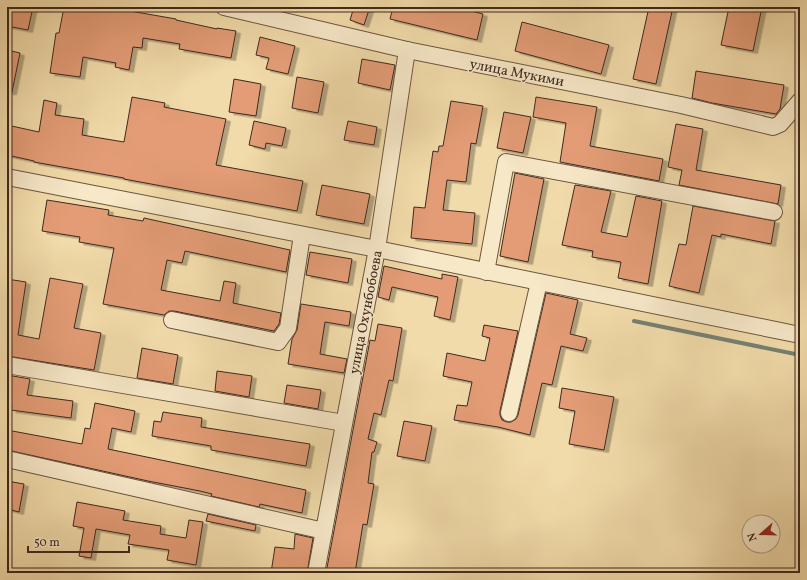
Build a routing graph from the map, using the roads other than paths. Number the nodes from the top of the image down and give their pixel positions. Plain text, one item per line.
1 (224, 7) edge
2 (407, 50) junction
3 (800, 100) edge
4 (7, 177) edge
5 (774, 212) dead end
6 (302, 235) junction
7 (377, 249) junction
8 (486, 272) junction
9 (539, 282) junction
10 (172, 320) dead end
11 (800, 335) edge
12 (7, 365) edge
13 (509, 413) dead end
14 (344, 423) junction
15 (7, 459) edge
16 (324, 531) junction
17 (316, 573) edge

1 - 2 street, улица Мукими
2 - 3 street, улица Мукими
2 - 7 street, улица Охунбобоева
4 - 6 street
5 - 8 street
6 - 7 street
6 - 10 street
7 - 8 street
7 - 14 street, улица Охунбобоева
8 - 9 street
9 - 11 street
9 - 13 street
12 - 14 street
14 - 16 street, улица Охунбобоева
15 - 16 street
16 - 17 street, улица Охунбобоева

